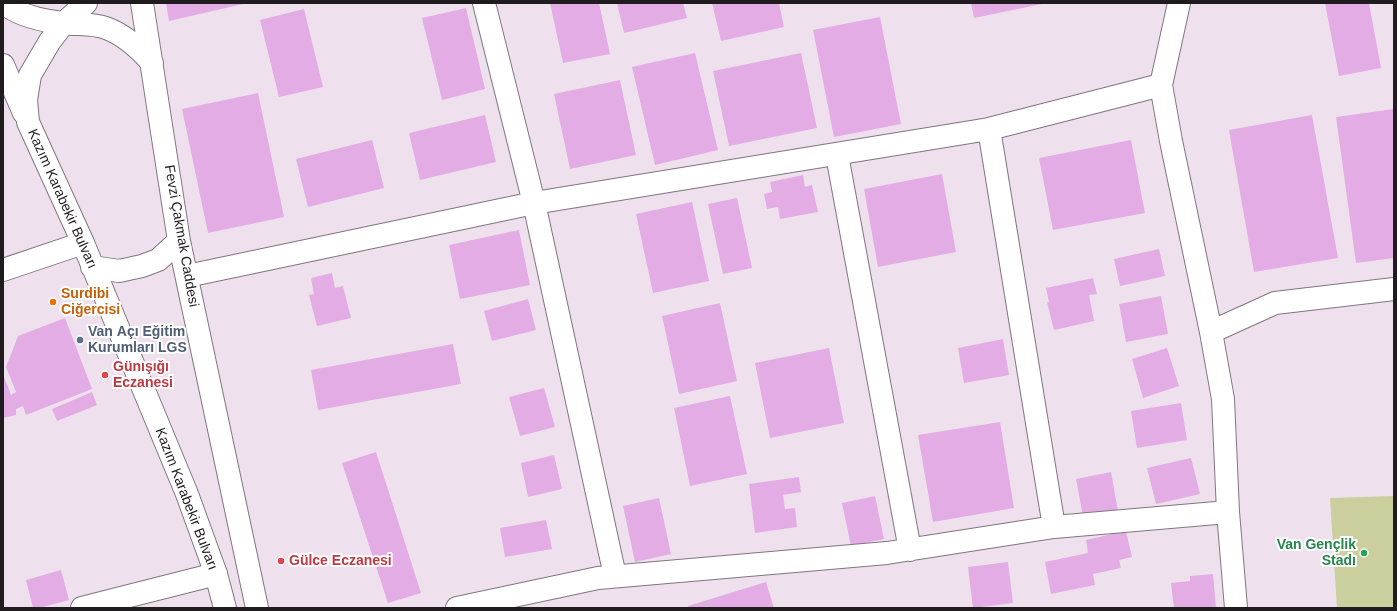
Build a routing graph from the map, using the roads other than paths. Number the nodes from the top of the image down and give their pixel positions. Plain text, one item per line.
1 (3, 3) edge
2 (86, 3) edge
3 (142, 3) edge
4 (484, 3) edge
5 (1179, 3) edge
6 (64, 23) junction
7 (152, 63) junction
8 (3, 65) edge
9 (1161, 85) junction
10 (28, 122) junction
11 (989, 129) junction
12 (837, 155) junction
13 (534, 203) junction
14 (179, 241) junction
15 (83, 243) junction
16 (92, 267) junction
17 (3, 270) edge
18 (187, 276) junction
19 (1394, 289) edge
20 (1212, 332) junction
21 (1228, 512) junction
22 (1054, 527) junction
23 (910, 550) junction
24 (216, 574) junction
25 (615, 576) junction
26 (82, 608) edge
27 (225, 608) edge
28 (257, 608) edge
29 (457, 608) edge
30 (1236, 608) edge

1 - 6 street
2 - 6 street, Kazım Karabekir Bulvarı
3 - 7 street, Fevzi Çakmak Caddesi
4 - 13 street
5 - 9 street
6 - 7 street
6 - 10 street, Kazım Karabekir Bulvarı
7 - 14 street, Fevzi Çakmak Caddesi
8 - 10 street
9 - 11 street
9 - 20 street
10 - 15 street, Kazım Karabekir Bulvarı
11 - 12 street
11 - 22 street
12 - 13 street
12 - 23 street
13 - 18 street
13 - 25 street
14 - 16 street
14 - 18 street, Fevzi Çakmak Caddesi
15 - 16 street, Kazım Karabekir Bulvarı
15 - 17 street
16 - 24 street, Kazım Karabekir Bulvarı
18 - 28 street, Fevzi Çakmak Caddesi
19 - 20 street
20 - 21 street
21 - 22 street
21 - 30 street
22 - 23 street
23 - 25 street
24 - 26 street
24 - 27 street, Kazım Karabekir Bulvarı
25 - 29 street

